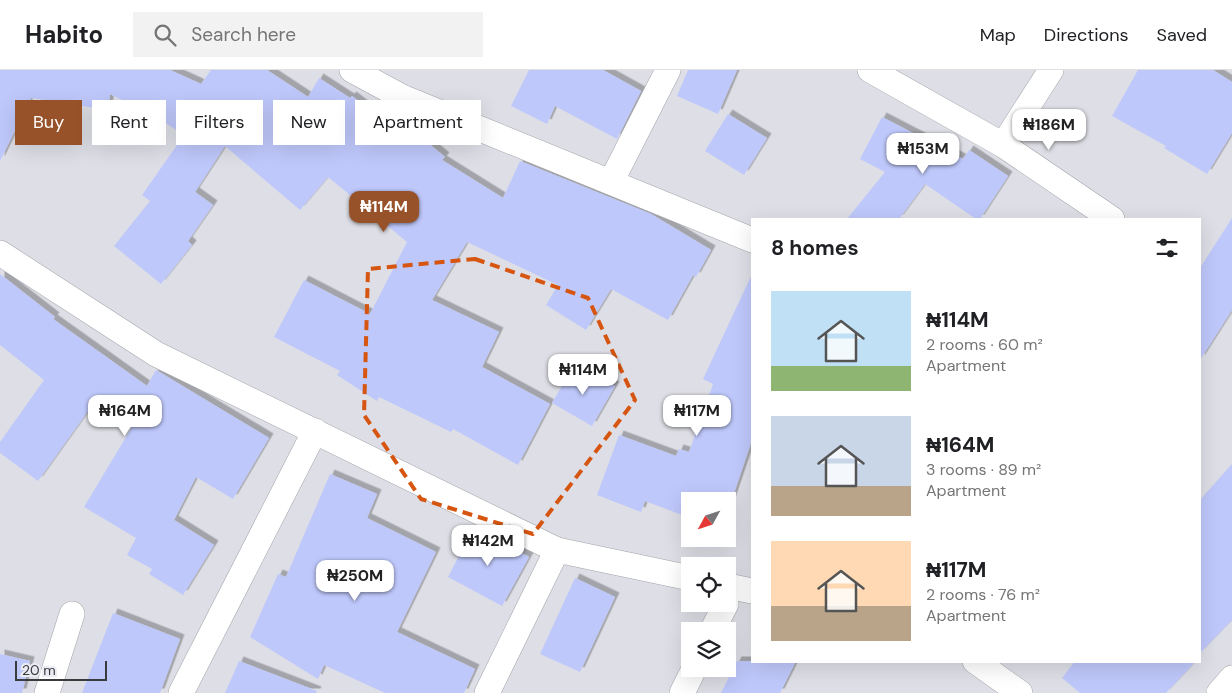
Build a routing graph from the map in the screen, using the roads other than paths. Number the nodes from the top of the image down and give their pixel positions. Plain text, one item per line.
1 (352, 70) edge
2 (668, 70) edge
3 (870, 70) edge
4 (1051, 70) edge
5 (1003, 145) junction
6 (611, 182) junction
7 (1111, 218) edge
8 (751, 240) edge
9 (0, 253) edge
10 (315, 431) junction
11 (557, 550) junction
12 (681, 576) edge
13 (72, 614) dead end
14 (978, 663) edge
15 (690, 677) edge
16 (1232, 678) edge
17 (47, 693) edge
18 (181, 693) edge
19 (487, 693) edge
20 (682, 693) edge
21 (1020, 693) edge
22 (1219, 693) edge

1 - 6 street
2 - 6 street
3 - 5 street
4 - 5 street
5 - 7 street
6 - 8 street
9 - 10 street
10 - 11 street
10 - 18 street
11 - 12 street
11 - 19 street
13 - 17 street
14 - 21 street
15 - 20 street
16 - 22 street

